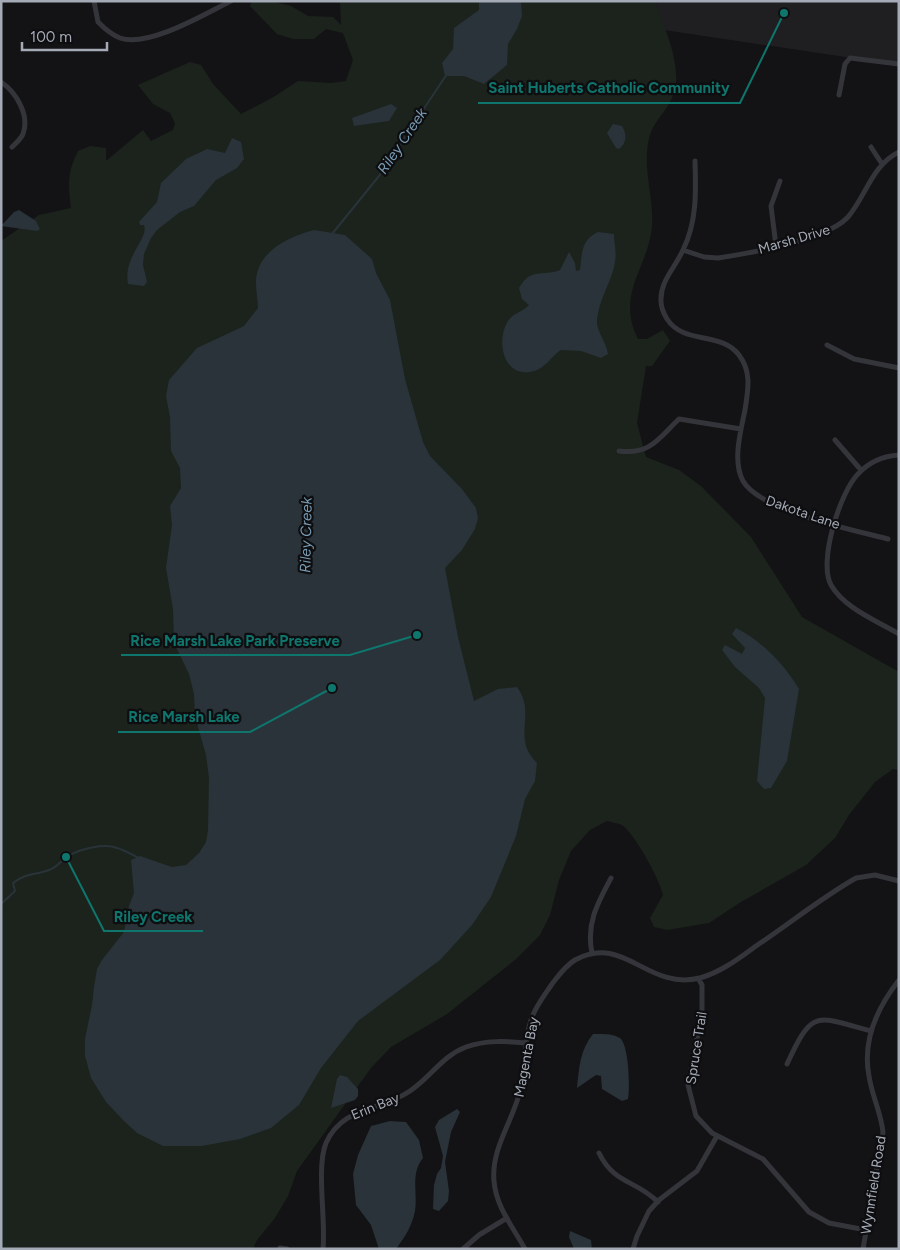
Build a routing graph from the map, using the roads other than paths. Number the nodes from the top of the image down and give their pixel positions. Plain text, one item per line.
1 (94, 1) edge
2 (231, 1) edge
3 (899, 64) edge
4 (1, 82) edge
5 (839, 95) dead end
6 (12, 146) dead end
7 (871, 147) dead end
8 (899, 152) edge
9 (695, 161) dead end
10 (882, 164) junction
11 (780, 181) dead end
12 (776, 246) junction
13 (683, 250) junction
14 (827, 345) dead end
15 (899, 368) edge
16 (742, 428) junction
17 (835, 440) dead end
18 (619, 450) dead end
19 (899, 455) edge
20 (861, 470) junction
21 (835, 524) junction
22 (888, 539) dead end
23 (899, 634) edge
24 (611, 878) dead end
25 (899, 881) edge
26 (592, 953) junction
27 (698, 978) junction
28 (899, 980) edge
29 (871, 1030) junction
30 (526, 1043) junction
31 (787, 1064) dead end
32 (717, 1136) junction
33 (599, 1153) dead end
34 (658, 1202) junction
35 (506, 1218) junction
36 (866, 1230) junction
37 (280, 1248) edge
38 (286, 1249) edge
39 (323, 1249) edge
40 (463, 1249) edge
41 (525, 1249) edge
42 (634, 1249) edge
43 (863, 1249) edge

1 - 2 street
3 - 5 street
4 - 6 street
7 - 10 street
8 - 10 street, Marsh Drive
9 - 13 street, Dakota Lane
10 - 12 street, Marsh Drive
11 - 12 street
12 - 13 street, Marsh Drive
13 - 16 street, Dakota Lane
14 - 15 street
16 - 18 street
16 - 21 street, Dakota Lane
17 - 20 street
19 - 20 street
20 - 21 street
21 - 22 street, Dakota Lane
21 - 23 street
24 - 26 street
25 - 27 street
26 - 27 street
26 - 30 street, Magenta Bay
27 - 32 street, Spruce Trail
28 - 29 street, Wynnfield Road
29 - 31 street
29 - 36 street, Wynnfield Road
30 - 35 street, Magenta Bay
30 - 39 street, Erin Bay
32 - 34 street
32 - 36 street, Spruce Trail
33 - 34 street
34 - 42 street
35 - 40 street
35 - 41 street, Magenta Bay
36 - 43 street, Wynnfield Road
37 - 38 street

